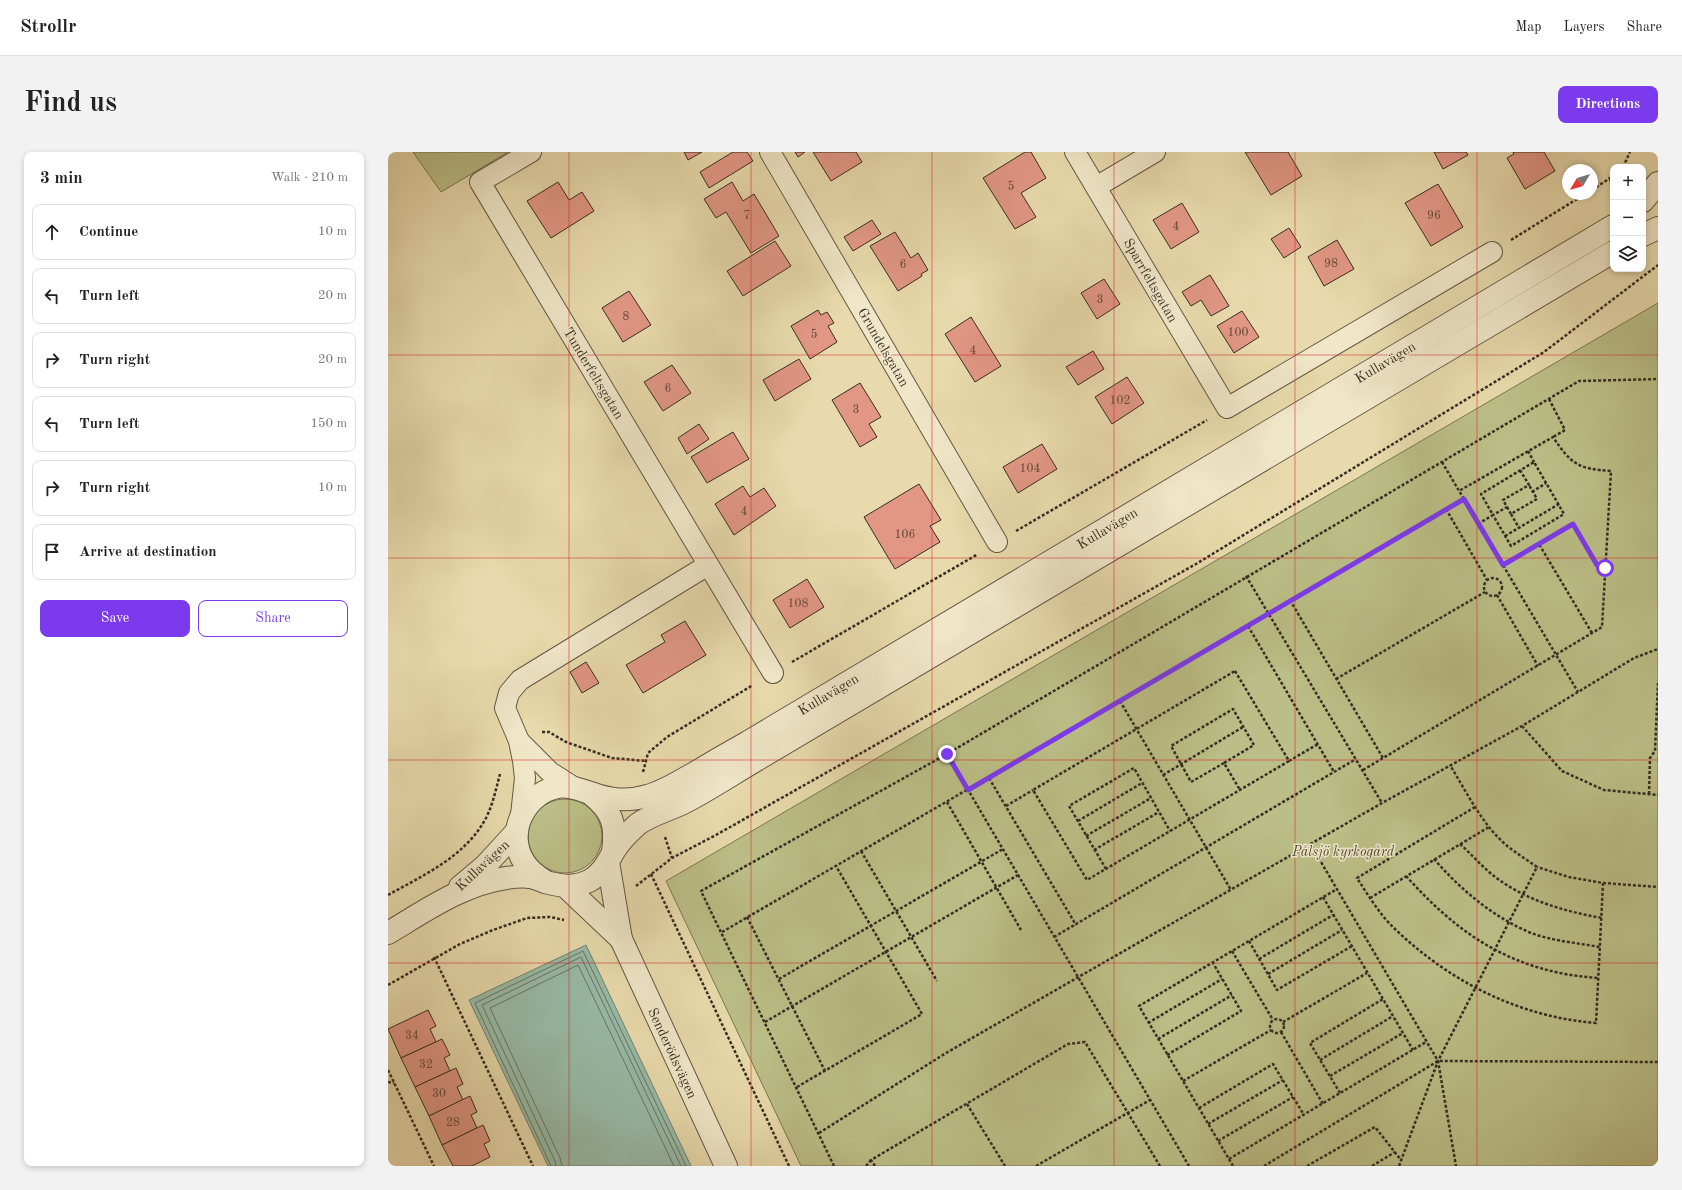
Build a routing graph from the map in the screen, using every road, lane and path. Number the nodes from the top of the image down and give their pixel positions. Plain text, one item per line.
1 (531, 152) edge
2 (770, 152) edge
3 (1075, 152) edge
4 (1155, 152) edge
5 (1630, 152) edge
6 (1624, 164) edge
7 (1610, 178) edge
8 (1658, 183) edge
9 (1598, 186) edge
10 (1096, 187) junction
11 (1575, 200) edge
12 (1644, 200) edge
13 (1610, 228) edge
14 (1658, 228) edge
15 (1646, 234) edge
16 (1492, 252) joint
17 (1610, 254) edge
18 (1658, 265) edge
19 (1658, 380) edge
20 (1549, 399) junction
21 (1227, 408) junction
22 (1553, 437) junction
23 (1528, 451) junction
24 (1442, 462) junction
25 (1534, 462) junction
26 (1520, 470) junction
27 (1546, 483) junction
28 (1529, 485) junction
29 (1459, 491) junction
30 (1532, 492) junction
31 (1464, 499) junction
32 (1559, 504) junction
33 (1507, 507) junction
34 (1446, 509) junction
35 (1511, 514) junction
36 (1493, 515) junction
37 (1478, 524) junction
38 (1519, 528) junction
39 (1505, 536) junction
40 (997, 542) junction
41 (1539, 544) junction
42 (708, 564) junction
43 (1503, 565) junction
44 (1605, 568) junction
45 (1246, 576) junction
46 (1487, 580) junction
47 (1485, 592) junction
48 (1497, 595) junction
49 (1290, 600) junction
50 (1268, 614) junction
51 (1248, 626) junction
52 (1592, 633) junction
53 (1658, 649) edge
54 (1556, 655) junction
55 (1538, 666) junction
56 (773, 673) junction
57 (1336, 678) junction
58 (1658, 683) edge
59 (1578, 692) junction
60 (1120, 701) junction
61 (1522, 726) junction
62 (1243, 727) junction
63 (1136, 729) junction
64 (519, 741) junction
65 (1318, 744) junction
66 (947, 754) junction
67 (1383, 758) junction
68 (1356, 759) junction
69 (1289, 761) junction
70 (1224, 763) junction
71 (1181, 764) junction
72 (1450, 765) junction
73 (1363, 770) junction
74 (1334, 772) junction
75 (1163, 774) junction
76 (989, 778) junction
77 (1142, 783) junction
78 (968, 790) junction
79 (1034, 790) junction
80 (1240, 790) junction
81 (583, 791) junction
82 (1649, 794) junction
83 (1658, 795) edge
84 (1151, 798) junction
85 (947, 802) junction
86 (1382, 803) junction
87 (652, 805) junction
88 (1006, 806) junction
89 (1475, 807) junction
90 (1159, 812) junction
91 (1190, 820) junction
92 (1078, 821) junction
93 (519, 823) junction
94 (1489, 827) junction
95 (1170, 831) junction
96 (1086, 836) junction
97 (1311, 844) junction
98 (1460, 844) junction
99 (1206, 848) junction
100 (1002, 849) junction
101 (1094, 850) junction
102 (861, 851) junction
103 (611, 857) junction
104 (672, 858) junction
105 (1434, 860) junction
106 (982, 861) junction
107 (836, 866) junction
108 (1537, 867) junction
109 (1106, 869) junction
110 (651, 874) junction
111 (1018, 875) junction
112 (1406, 876) junction
113 (555, 884) junction
114 (1603, 884) junction
115 (1658, 886) edge
116 (997, 888) junction
117 (1337, 889) junction
118 (1231, 890) junction
119 (1523, 893) junction
120 (1323, 897) junction
121 (447, 898) junction
122 (1370, 898) junction
123 (613, 900) junction
124 (896, 911) junction
125 (593, 912) junction
126 (1333, 915) junction
127 (747, 917) junction
128 (1602, 918) junction
129 (1509, 922) junction
130 (1076, 924) junction
131 (870, 925) junction
132 (1021, 930) dead end
133 (1342, 930) junction
134 (722, 932) junction
135 (388, 933) edge
136 (911, 937) junction
137 (1054, 937) junction
138 (621, 939) junction
139 (1249, 941) junction
140 (1352, 946) junction
141 (1600, 947) junction
142 (1494, 950) junction
143 (1232, 951) junction
144 (886, 952) junction
145 (434, 957) junction
146 (1259, 959) junction
147 (1213, 963) junction
148 (1367, 972) junction
149 (1268, 974) junction
150 (1078, 977) junction
151 (1598, 978) junction
152 (778, 979) junction
153 (1222, 979) junction
154 (937, 981) dead end
155 (388, 985) edge
156 (1475, 988) junction
157 (1232, 995) junction
158 (1384, 999) junction
159 (792, 1006) junction
160 (1393, 1016) junction
161 (1273, 1020) junction
162 (765, 1022) junction
163 (1283, 1022) junction
164 (1148, 1023) junction
165 (1271, 1030) junction
166 (1281, 1032) junction
167 (1403, 1033) junction
168 (1158, 1039) junction
169 (1426, 1042) junction
170 (1413, 1050) junction
171 (1167, 1055) junction
172 (1320, 1060) junction
173 (1438, 1061) junction
174 (1658, 1062) edge
175 (388, 1070) edge
176 (825, 1071) junction
177 (1330, 1076) junction
178 (1283, 1080) junction
179 (1183, 1081) junction
180 (388, 1082) edge
181 (394, 1083) junction
182 (797, 1087) junction
183 (1340, 1093) junction
184 (1293, 1097) junction
185 (1150, 1100) junction
186 (967, 1104) junction
187 (1323, 1104) junction
188 (1199, 1108) junction
189 (1129, 1113) junction
190 (1304, 1115) junction
191 (1208, 1124) junction
192 (819, 1133) junction
193 (1218, 1141) junction
194 (1395, 1152) junction
195 (1229, 1159) junction
196 (871, 1160) junction
197 (1401, 1160) junction
198 (434, 1166) edge
199 (534, 1166) edge
200 (726, 1166) edge
201 (789, 1166) edge
202 (834, 1166) edge
203 (866, 1166) edge
204 (874, 1166) edge
205 (1005, 1166) edge
206 (1036, 1166) edge
207 (1160, 1166) edge
208 (1189, 1166) edge
209 (1233, 1166) edge
210 (1264, 1166) edge
211 (1307, 1166) edge
212 (1372, 1166) edge
213 (1399, 1166) edge
214 (1456, 1166) edge

1 - 42 street, Tunderfeltsgatan
2 - 40 street, Grundelsgatan
3 - 10 street, Sparrfeltsgatan
4 - 10 street
5 - 6 path
7 - 9 path
8 - 12 street
10 - 21 street, Sparrfeltsgatan
11 - 16 path
13 - 87 street, Kullavägen
14 - 15 street
16 - 21 street
17 - 87 street, Kullavägen
18 - 104 path
19 - 20 path
20 - 22 path
20 - 24 path
21 - 40 path
22 - 23 path
22 - 44 path
23 - 25 path
23 - 29 path
24 - 29 path
24 - 45 path
25 - 26 path
25 - 27 path
26 - 28 path
26 - 36 path
27 - 30 path
27 - 32 path
28 - 30 path
28 - 33 path
29 - 31 path
30 - 35 path
31 - 34 path
31 - 37 path
32 - 38 path
32 - 39 path
33 - 35 path
33 - 36 path
34 - 46 path
34 - 49 path
35 - 38 path
36 - 37 path
36 - 39 path
37 - 43 path
38 - 39 path
40 - 56 path
41 - 43 path
41 - 44 path
41 - 52 path
42 - 56 street, Tunderfeltsgatan
42 - 64 street
43 - 54 path
44 - 52 path
45 - 50 path
45 - 66 path
46 - 47 path
46 - 48 path
47 - 48 path
47 - 57 path
48 - 55 path
49 - 50 path
49 - 57 path
50 - 51 path
50 - 68 path
51 - 60 path
51 - 65 path
52 - 54 path
53 - 59 path
54 - 55 path
54 - 59 path
55 - 67 path
56 - 87 path
57 - 67 path
58 - 82 path
59 - 61 path
60 - 63 path
60 - 76 path
61 - 72 path
61 - 82 path
62 - 70 path
62 - 71 path
62 - 71 path
63 - 69 path
63 - 75 path
63 - 79 path
64 - 81 street
64 - 93 street
65 - 69 path
65 - 74 path
66 - 78 path
66 - 134 path
67 - 73 path
68 - 73 path
68 - 74 path
69 - 80 path
70 - 71 path
70 - 80 path
71 - 75 path
72 - 86 path
72 - 89 path
73 - 86 path
74 - 99 path
75 - 91 path
76 - 78 path
76 - 88 path
77 - 84 path
77 - 92 path
77 - 92 path
78 - 85 path
78 - 100 path
79 - 88 path
79 - 109 path
80 - 91 path
81 - 87 street, Kullavägen
81 - 93 street, Kullavägen
81 - 103 street
82 - 83 path
84 - 90 path
84 - 96 path
85 - 102 path
85 - 106 path
86 - 97 path
87 - 103 street, Kullavägen
87 - 104 path
88 - 130 path
89 - 94 path
89 - 122 path
90 - 95 path
90 - 101 path
91 - 95 path
91 - 99 path
92 - 96 path
93 - 113 street, Kullavägen
93 - 121 street, Kullavägen
94 - 98 path
94 - 108 path
95 - 109 path
96 - 101 path
97 - 117 path
97 - 118 path
98 - 105 path
98 - 119 path
99 - 118 path
99 - 130 path
100 - 106 path
100 - 111 path
101 - 109 path
102 - 107 path
102 - 124 path
103 - 113 street, Kullavägen
103 - 123 street, Senderödsvägen
104 - 110 path
105 - 112 path
105 - 129 path
106 - 116 path
106 - 124 path
107 - 127 path
107 - 131 path
108 - 114 path
108 - 119 path
110 - 123 path
110 - 201 path
111 - 116 path
111 - 137 path
112 - 122 path
112 - 142 path
113 - 121 street, Kullavägen
113 - 125 street, Senderödsvägen
114 - 115 path
114 - 128 path
116 - 132 path
116 - 136 path
117 - 120 path
117 - 169 path
118 - 150 path
119 - 128 path
119 - 129 path
120 - 126 path
120 - 139 path
121 - 135 street, Kullavägen
122 - 156 path
123 - 138 street, Senderödsvägen
124 - 131 path
124 - 136 path
125 - 138 street, Senderödsvägen
125 - 145 path
126 - 133 path
126 - 146 path
127 - 134 path
127 - 152 path
128 - 141 path
129 - 141 path
129 - 142 path
130 - 137 path
131 - 144 path
131 - 152 path
133 - 140 path
133 - 149 path
134 - 162 path
136 - 144 path
136 - 154 path
137 - 150 path
138 - 200 street, Senderödsvägen
139 - 143 path
139 - 146 path
140 - 148 path
140 - 149 path
141 - 151 path
142 - 151 path
142 - 156 path
143 - 147 path
143 - 161 path
144 - 159 path
144 - 176 path
145 - 155 path
145 - 199 path
146 - 149 path
147 - 153 path
147 - 164 path
148 - 158 path
148 - 163 path
150 - 185 path
150 - 192 path
151 - 156 path
152 - 159 path
153 - 157 path
153 - 164 path
156 - 173 path
157 - 168 path
157 - 171 path
158 - 160 path
158 - 172 path
159 - 162 path
159 - 176 path
160 - 167 path
160 - 172 path
161 - 163 path
161 - 165 path
162 - 182 path
163 - 166 path
164 - 168 path
165 - 166 path
165 - 179 path
166 - 187 path
167 - 170 path
167 - 177 path
168 - 171 path
169 - 170 path
169 - 173 path
170 - 183 path
171 - 179 path
172 - 177 path
173 - 174 path
173 - 197 path
173 - 210 path
173 - 214 path
175 - 181 path
176 - 182 path
177 - 183 path
178 - 184 path
178 - 188 path
178 - 191 path
179 - 188 path
180 - 181 path
181 - 198 path
182 - 192 path
183 - 187 path
184 - 190 path
184 - 193 path
185 - 189 path
185 - 208 path
186 - 189 path
186 - 196 path
186 - 205 path
187 - 190 path
188 - 191 path
189 - 206 path
189 - 207 path
190 - 195 path
191 - 193 path
192 - 202 path
193 - 195 path
194 - 197 path
194 - 211 path
194 - 212 path
195 - 209 path
196 - 203 path
196 - 204 path
197 - 213 path

